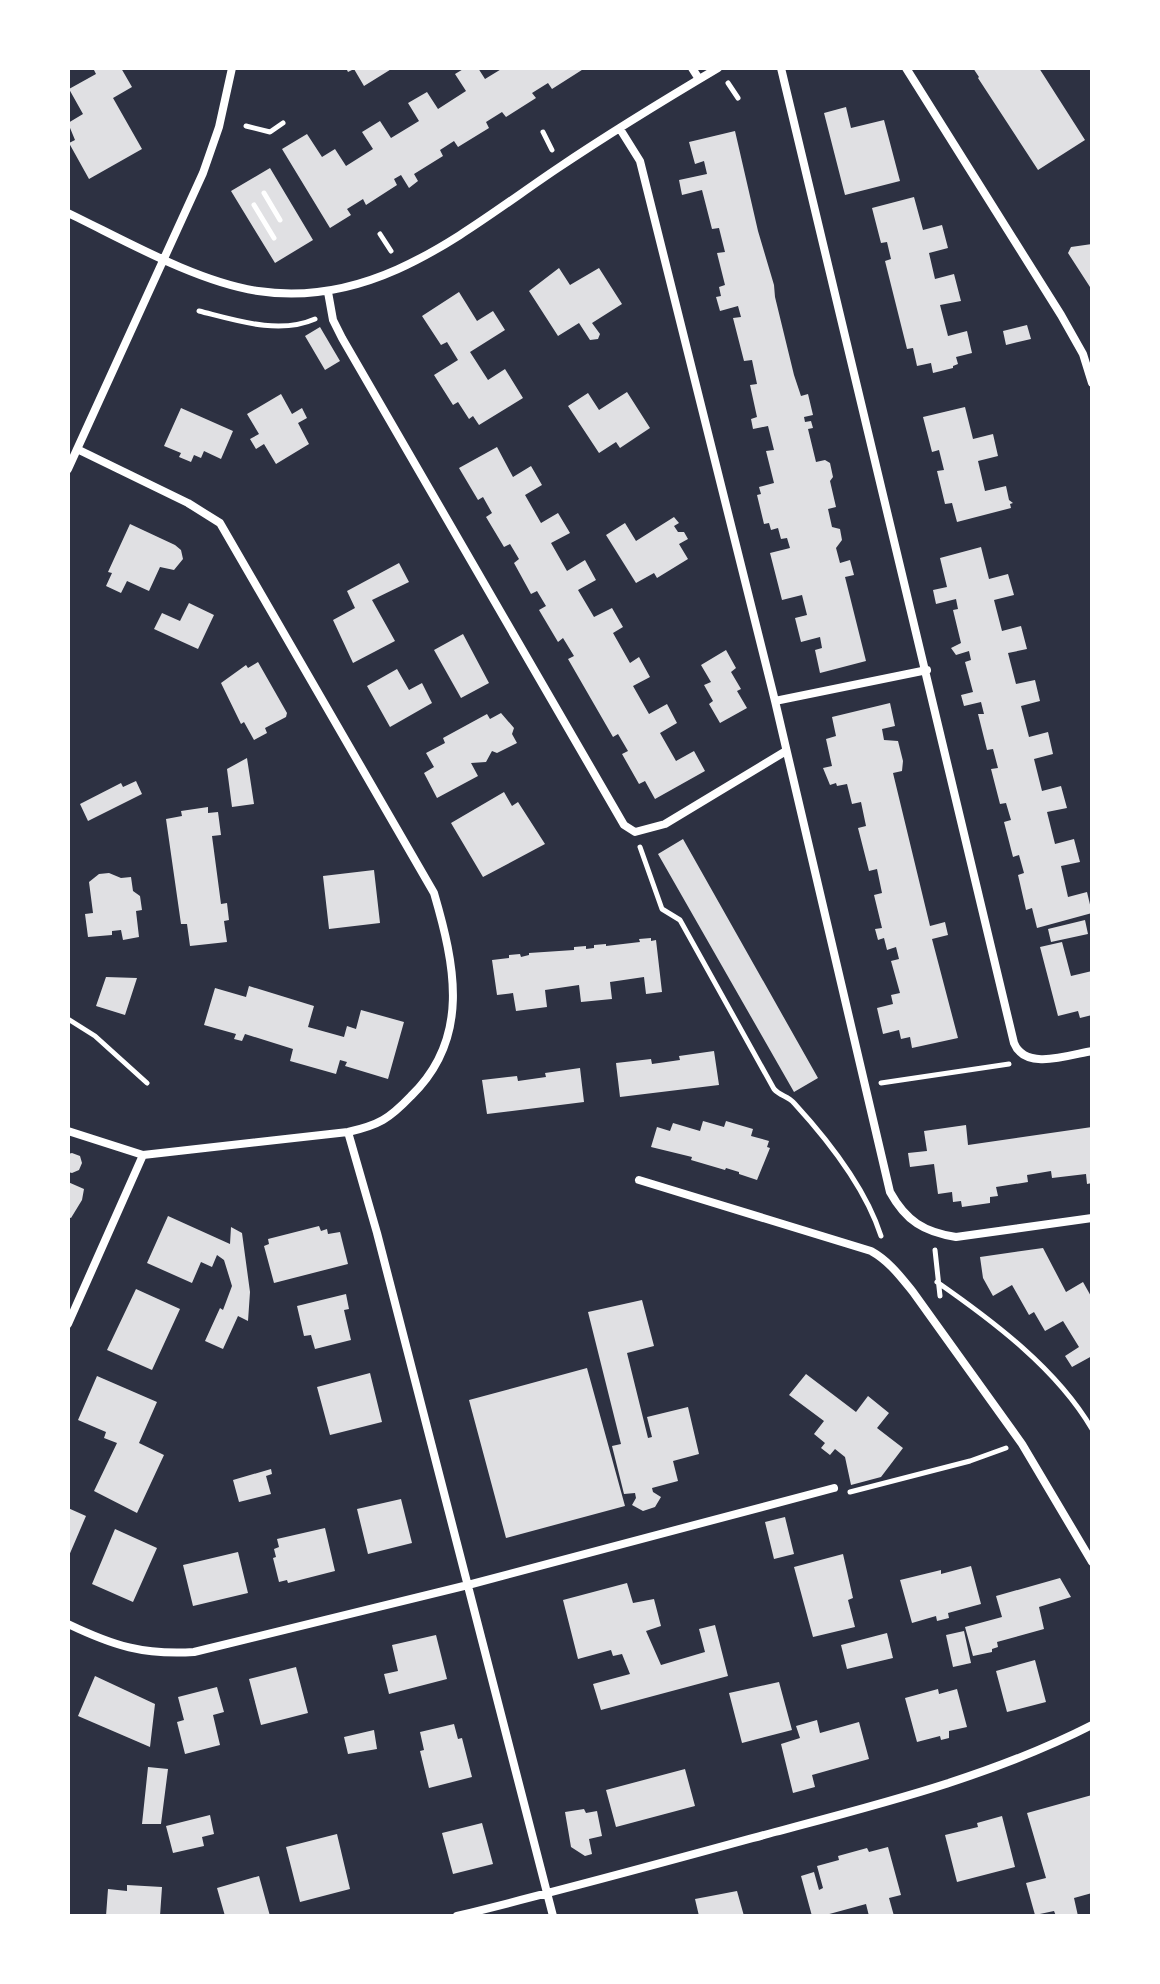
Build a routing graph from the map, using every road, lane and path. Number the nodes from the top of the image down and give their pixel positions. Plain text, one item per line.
1 (232, 68) edge
2 (692, 68) edge
3 (718, 68) edge
4 (781, 68) edge
5 (906, 68) edge
6 (699, 79) junction
7 (728, 83) dead end
8 (738, 98) dead end
9 (283, 123) dead end
10 (246, 126) dead end
11 (620, 129) junction
12 (543, 132) dead end
13 (541, 157) dead end
14 (264, 193) dead end
15 (254, 205) dead end
16 (68, 213) edge
17 (280, 220) dead end
18 (380, 234) dead end
19 (274, 238) dead end
20 (401, 246) dead end
21 (164, 258) junction
22 (328, 292) junction
23 (199, 311) dead end
24 (318, 318) dead end
25 (1087, 353) edge
26 (1092, 383) edge
27 (77, 449) junction
28 (68, 469) edge
29 (927, 670) junction
30 (775, 701) junction
31 (786, 751) junction
32 (635, 832) junction
33 (68, 1019) edge
34 (1092, 1051) edge
35 (1023, 1056) junction
36 (147, 1083) dead end
37 (864, 1086) junction
38 (68, 1131) edge
39 (348, 1132) junction
40 (143, 1155) junction
41 (639, 1180) dead end
42 (1092, 1218) edge
43 (934, 1233) junction
44 (881, 1257) junction
45 (937, 1282) junction
46 (68, 1324) edge
47 (945, 1337) junction
48 (1092, 1429) edge
49 (1022, 1444) junction
50 (834, 1488) joint
51 (1092, 1562) edge
52 (468, 1585) junction
53 (68, 1624) edge
54 (1092, 1725) edge
55 (547, 1893) junction
56 (457, 1916) edge
57 (553, 1916) edge

1 - 21 street
2 - 6 street
3 - 6 street
4 - 29 street
5 - 25 street
6 - 11 street
7 - 8 path
9 - 10 path
11 - 22 street
11 - 30 street
12 - 13 path
14 - 17 path
15 - 19 path
16 - 21 street
18 - 20 path
21 - 22 street
21 - 27 street
22 - 32 street
23 - 24 path
25 - 26 street
27 - 28 street
27 - 39 street
29 - 30 street
29 - 35 street
30 - 31 street
31 - 32 street
31 - 37 street
32 - 44 path
33 - 36 path
34 - 35 street
35 - 37 path
37 - 43 street
38 - 40 street
39 - 40 street
39 - 52 street
40 - 46 street
41 - 44 street
42 - 43 street
43 - 45 path
44 - 47 street
45 - 47 path
45 - 48 path
47 - 49 street
49 - 50 path
49 - 51 street
50 - 52 street
52 - 53 street
52 - 55 street
54 - 55 street
55 - 56 street
55 - 57 street

